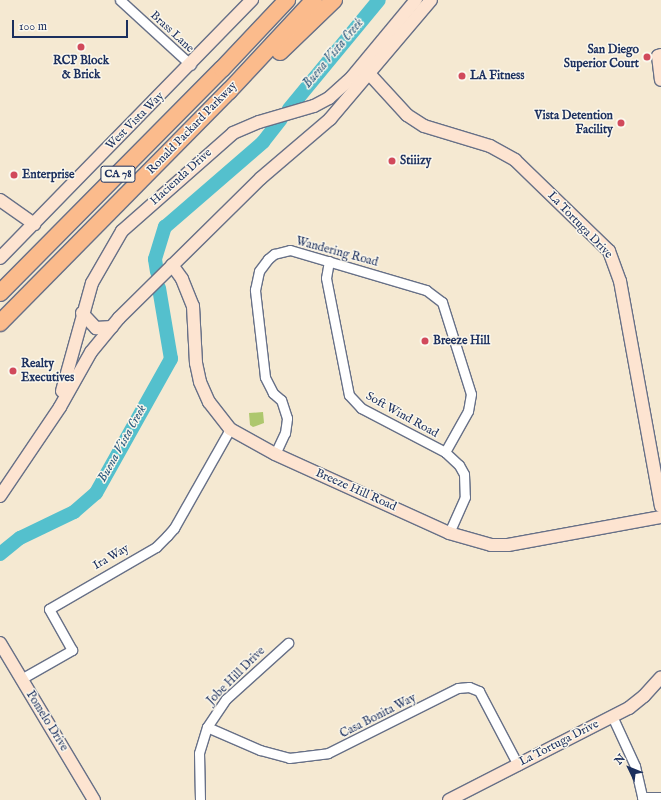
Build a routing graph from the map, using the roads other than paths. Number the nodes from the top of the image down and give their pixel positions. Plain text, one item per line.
1 (120, 0) edge
2 (252, 0) edge
3 (276, 0) edge
4 (286, 0) edge
5 (314, 0) edge
6 (334, 0) edge
7 (416, 0) edge
8 (431, 0) edge
9 (236, 54) junction
10 (661, 55) edge
11 (191, 65) junction
12 (366, 69) junction
13 (661, 80) edge
14 (229, 91) junction
15 (0, 200) edge
16 (34, 224) junction
17 (0, 258) edge
18 (329, 261) junction
19 (172, 265) junction
20 (0, 293) edge
21 (82, 313) junction
22 (0, 323) edge
23 (112, 326) junction
24 (230, 429) junction
25 (41, 437) junction
26 (445, 452) junction
27 (275, 454) junction
28 (0, 496) edge
29 (661, 506) edge
30 (661, 517) edge
31 (449, 533) junction
32 (0, 643) edge
33 (288, 643) dead end
34 (661, 677) edge
35 (21, 679) junction
36 (612, 716) junction
37 (207, 727) junction
38 (518, 765) junction
39 (661, 797) edge
40 (643, 799) edge
41 (94, 800) edge
42 (200, 800) edge
43 (450, 800) edge

1 - 11 street, Brass Lane
2 - 11 street, West Vista Way
3 - 9 highway
4 - 9 highway, Ronald Packard Parkway / CA 78
5 - 14 highway, Ronald Packard Parkway / CA 78
6 - 14 highway
7 - 12 street, Hacienda Drive
8 - 12 street, Hacienda Drive
9 - 20 highway, Ronald Packard Parkway / CA 78
10 - 13 street
11 - 16 street, West Vista Way
12 - 19 street, Hacienda Drive
12 - 21 street, Hacienda Drive
12 - 29 street, La Tortuga Drive
14 - 22 highway, Ronald Packard Parkway / CA 78
15 - 16 street
16 - 17 street, West Vista Way
18 - 26 street, Soft Wind Road
18 - 26 street, Wandering Road
18 - 27 street, Wandering Road
19 - 23 street, Hacienda Drive
19 - 24 street, Breeze Hill Road
21 - 23 street
21 - 25 street, Hacienda Drive
23 - 25 street, Hacienda Drive
24 - 27 street, Breeze Hill Road
24 - 35 street, Ira Way
25 - 28 street, Hacienda Drive
26 - 31 street, Soft Wind Road
27 - 31 street, Breeze Hill Road
30 - 31 street, Breeze Hill Road
32 - 35 street, Pomelo Drive
33 - 37 street, Jobe Hill Drive
34 - 36 street, La Tortuga Drive
35 - 41 street, Pomelo Drive
36 - 38 street, La Tortuga Drive
36 - 40 street
37 - 38 street, Casa Bonita Way
37 - 42 street, Jobe Hill Drive
38 - 43 street, La Tortuga Drive
39 - 40 street

